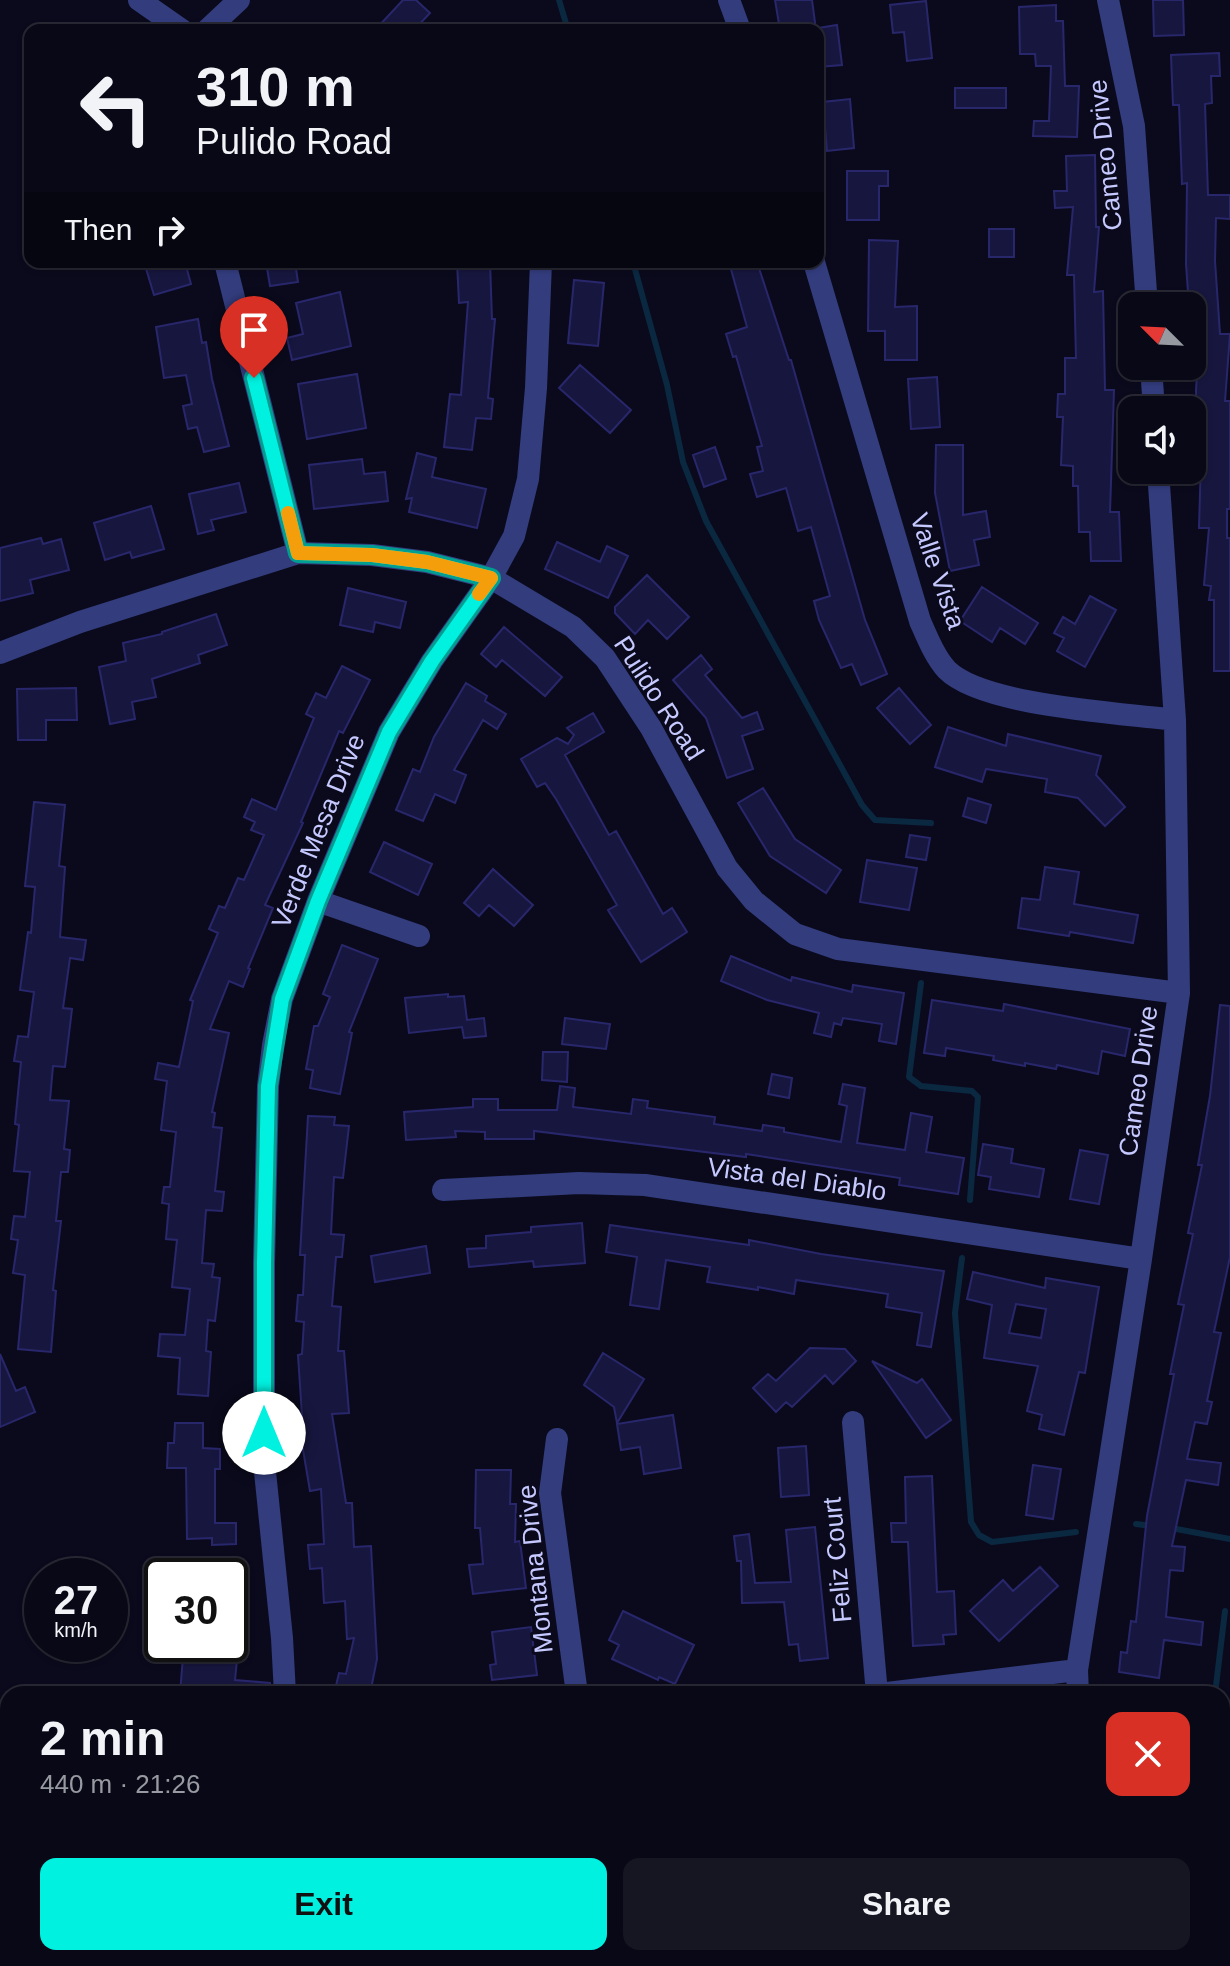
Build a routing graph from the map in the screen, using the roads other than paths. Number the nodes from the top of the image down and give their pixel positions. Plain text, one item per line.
1 (139, 0) edge
2 (239, 0) edge
3 (729, 0) edge
4 (1108, 0) edge
5 (173, 24) edge
6 (213, 24) edge
7 (738, 24) edge
8 (227, 268) edge
9 (541, 268) edge
10 (816, 268) edge
11 (1146, 292) edge
12 (1159, 484) edge
13 (298, 553) junction
14 (491, 578) junction
15 (0, 653) edge
16 (1175, 720) junction
17 (318, 901) junction
18 (419, 936) dead end
19 (1179, 993) junction
20 (443, 1190) dead end
21 (1141, 1259) junction
22 (853, 1422) dead end
23 (557, 1439) dead end
24 (1077, 1670) junction
25 (285, 1686) edge
26 (576, 1686) edge
27 (877, 1686) edge
28 (944, 1686) edge
29 (1078, 1686) edge

1 - 5 street
2 - 6 street
3 - 7 street
4 - 11 street, Cameo Drive
8 - 13 street
9 - 14 street, Verde Mesa Drive
10 - 16 street, Valle Vista
12 - 16 street, Cameo Drive
13 - 14 street, Pulido Road
13 - 15 street, Pulido Road
14 - 17 street, Verde Mesa Drive
14 - 19 street, Pulido Road
16 - 19 street, Cameo Drive
17 - 18 street
17 - 25 street, Verde Mesa Drive
19 - 21 street, Cameo Drive
20 - 21 street, Vista del Diablo
21 - 24 street, Cameo Drive
22 - 27 street, Feliz Court
23 - 26 street, Montana Drive
24 - 28 street
24 - 29 street, Cameo Drive

